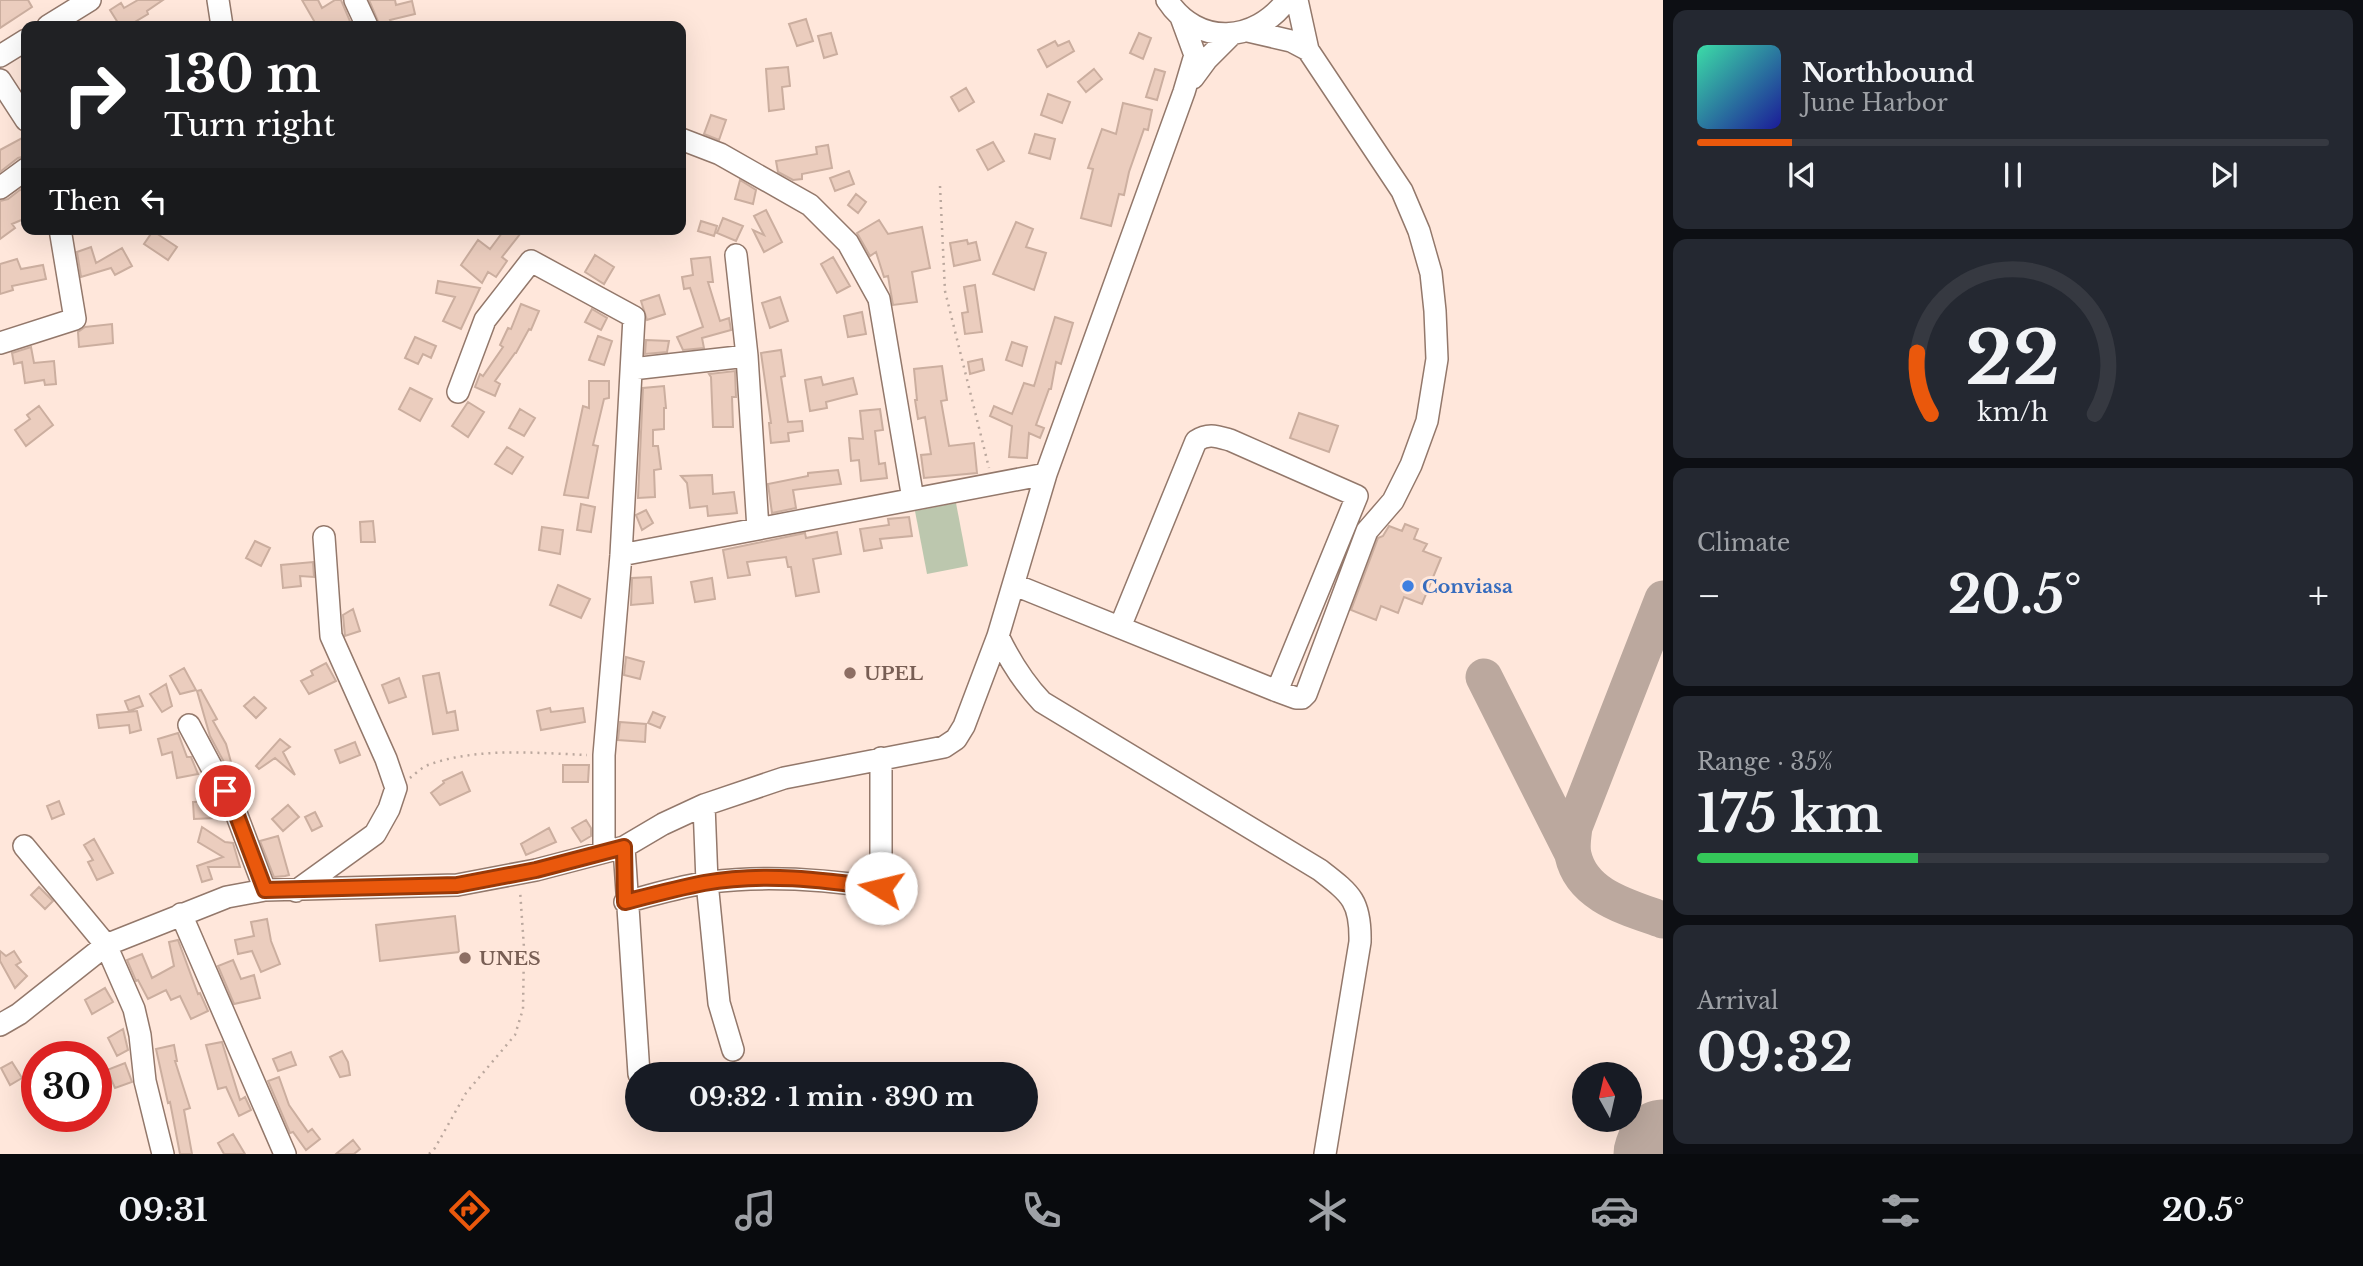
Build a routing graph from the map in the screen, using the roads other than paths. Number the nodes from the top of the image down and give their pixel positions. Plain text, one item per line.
1 (90, 0) edge
2 (218, 0) edge
3 (355, 0) edge
4 (1167, 0) edge
5 (1287, 0) edge
6 (1297, 0) edge
7 (1181, 18) junction
8 (56, 21) edge
9 (221, 21) edge
10 (364, 21) edge
11 (1240, 32) junction
12 (21, 43) edge
13 (1308, 50) junction
14 (0, 56) edge
15 (0, 80) edge
16 (1184, 92) junction
17 (21, 112) edge
18 (686, 141) edge
19 (21, 173) edge
20 (0, 188) edge
21 (61, 235) edge
22 (736, 256) dead end
23 (0, 343) edge
24 (747, 356) junction
25 (632, 369) junction
26 (458, 392) dead end
27 (1046, 474) junction
28 (1357, 496) junction
29 (913, 499) junction
30 (1388, 506) junction
31 (758, 529) junction
32 (324, 537) dead end
33 (621, 555) junction
34 (1015, 585) junction
35 (1121, 627) junction
36 (998, 636) junction
37 (1278, 691) junction
38 (189, 725) dead end
39 (881, 758) junction
40 (704, 805) junction
41 (24, 846) dead end
42 (614, 849) junction
43 (706, 883) junction
44 (265, 890) junction
45 (296, 891) junction
46 (625, 902) junction
47 (181, 914) junction
48 (106, 945) junction
49 (0, 1025) edge
50 (733, 1050) dead end
51 (638, 1062) edge
52 (163, 1154) edge
53 (285, 1154) edge
54 (1325, 1154) edge

1 - 8 street
2 - 9 street
3 - 10 street
4 - 7 street
5 - 11 street
6 - 13 street
7 - 11 street
7 - 16 street
11 - 13 street
11 - 16 street
12 - 14 street
13 - 30 street
15 - 17 street
16 - 27 street
18 - 29 street
19 - 20 street
21 - 23 street
22 - 24 street
24 - 25 street
24 - 31 street
25 - 26 street
25 - 33 street
27 - 29 street
27 - 34 street
28 - 30 street
28 - 35 street
28 - 37 street
29 - 31 street
30 - 37 street
31 - 33 street
32 - 45 street
33 - 42 street
34 - 35 street
34 - 36 street
35 - 37 street
36 - 39 street
36 - 54 street
38 - 44 street
39 - 40 street
39 - 43 street
40 - 42 street
40 - 43 street
41 - 48 street
42 - 45 street
42 - 46 street
43 - 46 street
43 - 50 street
44 - 45 street
44 - 47 street
46 - 51 street
47 - 48 street
47 - 53 street
48 - 49 street
48 - 52 street

